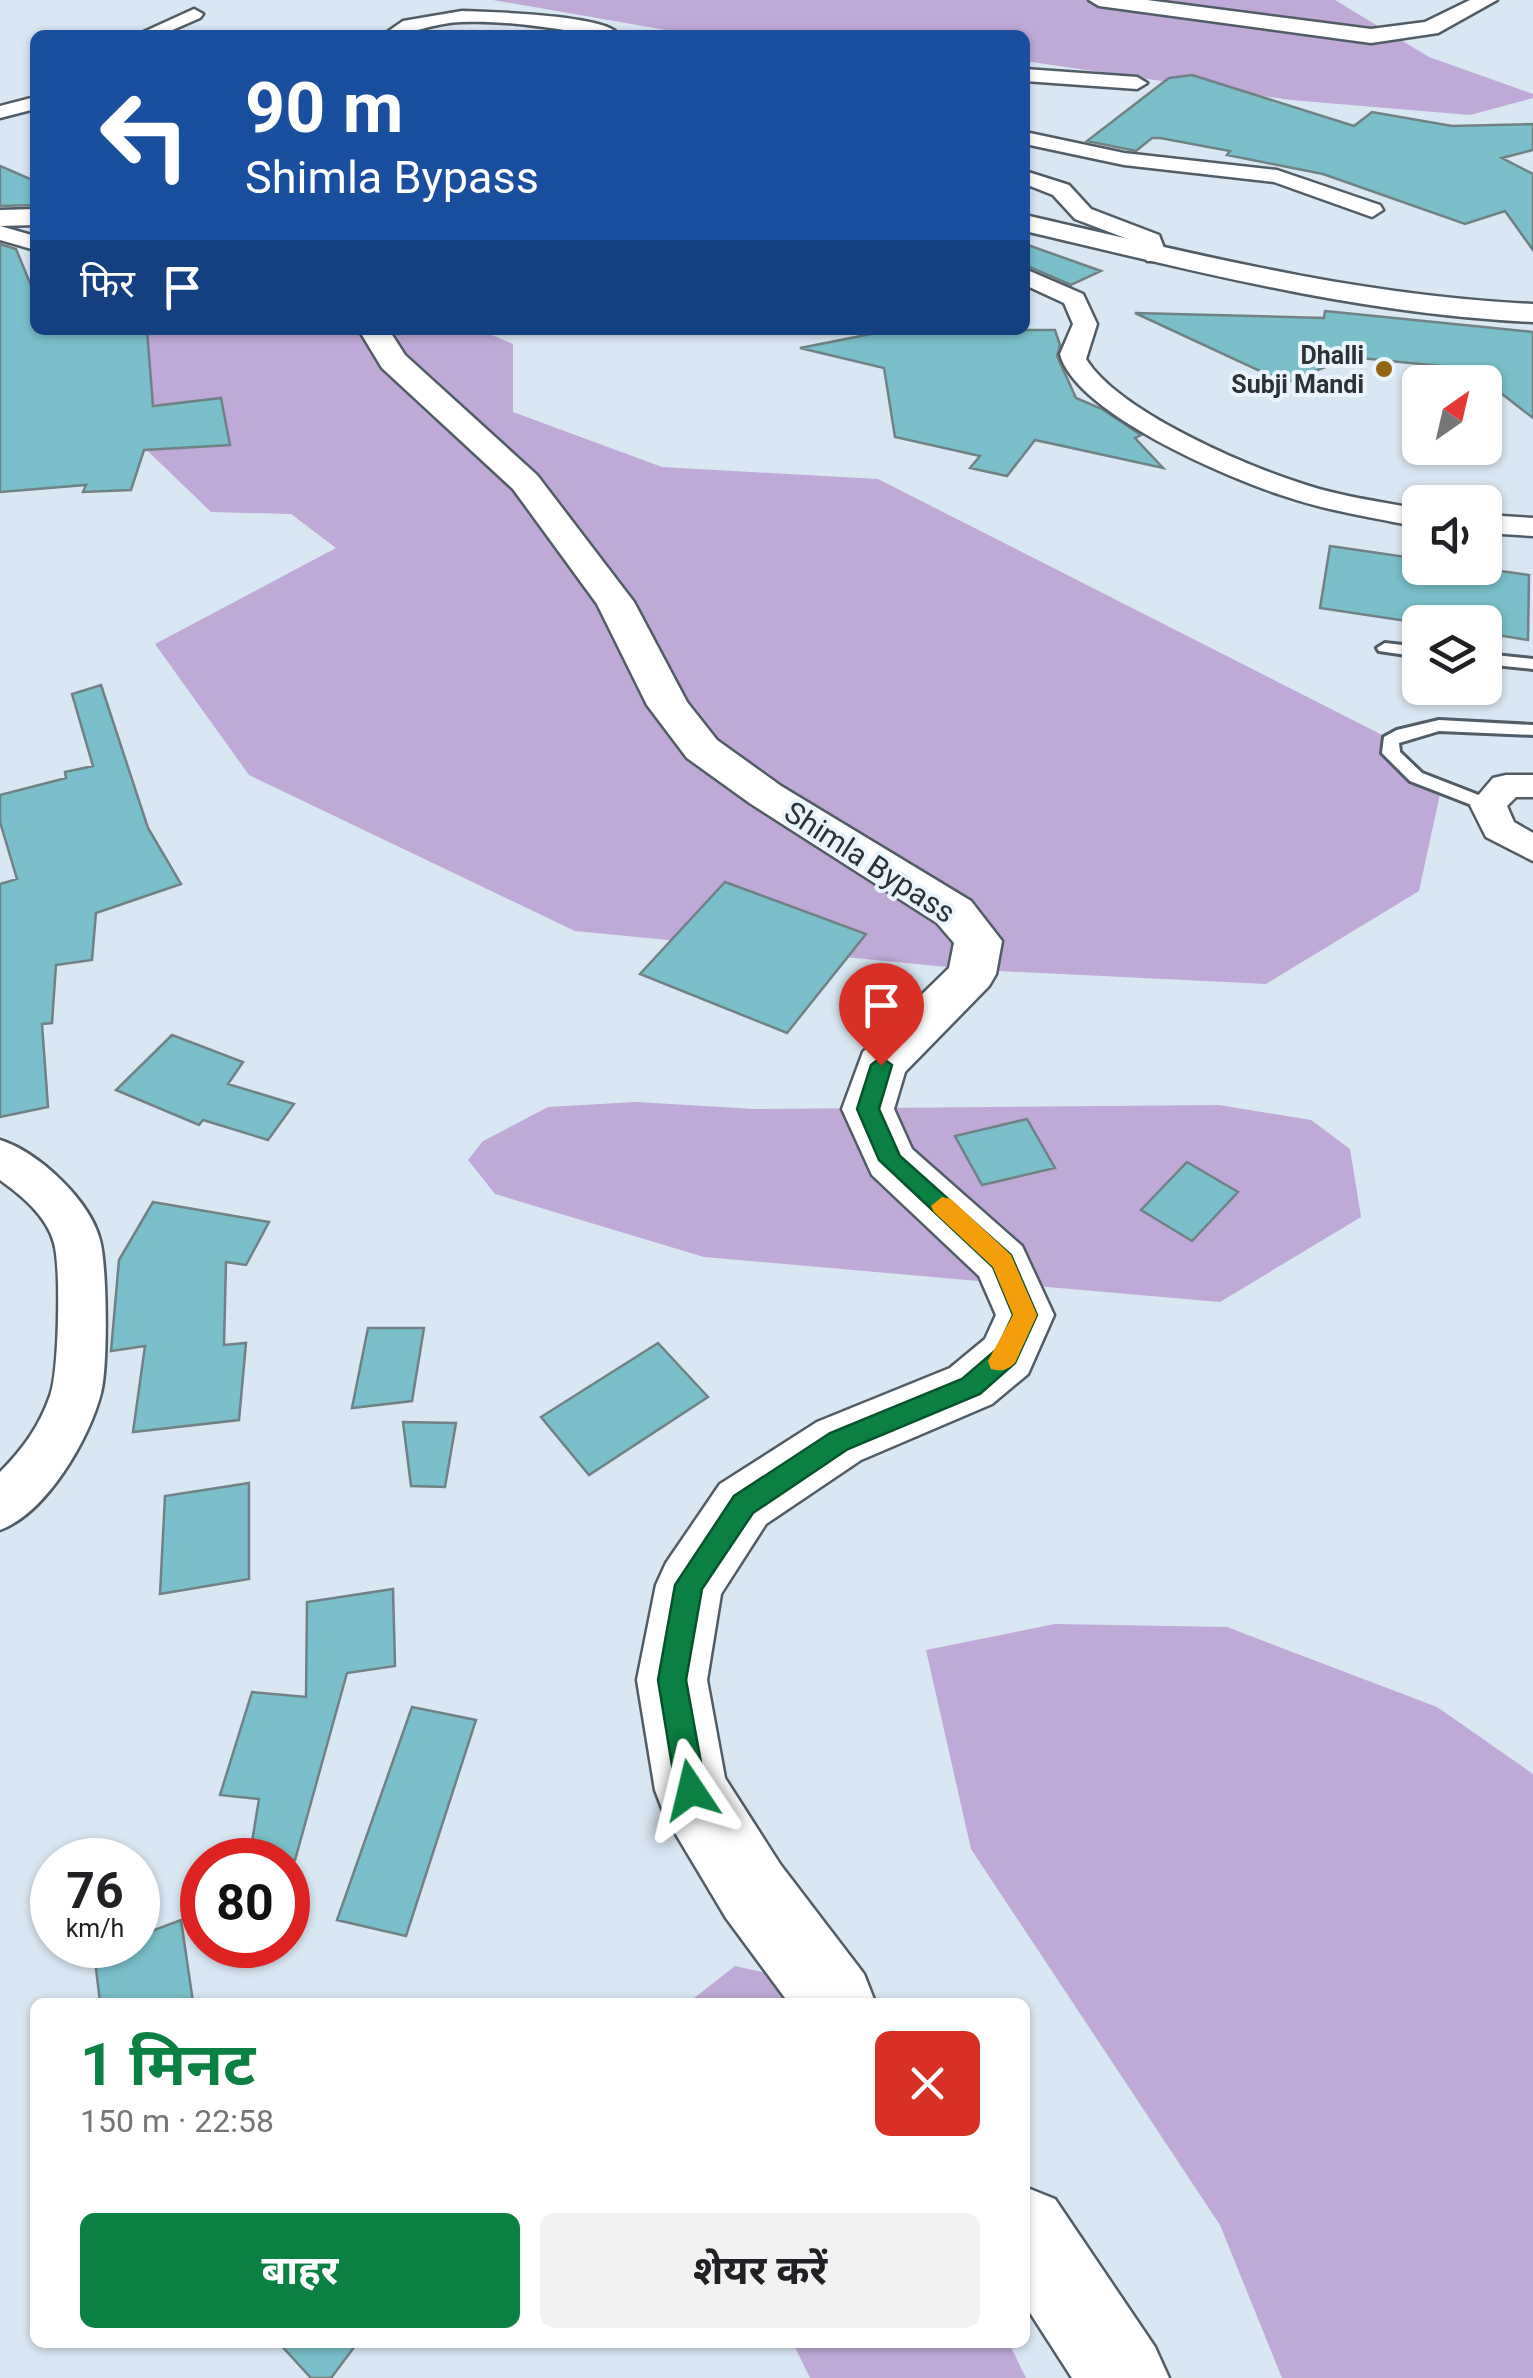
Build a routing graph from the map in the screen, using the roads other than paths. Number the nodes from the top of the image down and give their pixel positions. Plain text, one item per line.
1 (1099, 0) edge
2 (1487, 0) edge
3 (194, 14) dead end
4 (157, 30) edge
5 (397, 30) edge
6 (595, 30) edge
7 (1030, 75) edge
8 (1136, 83) dead end
9 (30, 104) edge
10 (0, 112) edge
11 (1030, 139) edge
12 (1030, 179) edge
13 (1372, 210) dead end
14 (30, 217) edge
15 (0, 218) edge
16 (1030, 224) edge
17 (0, 234) edge
18 (30, 242) edge
19 (1155, 256) junction
20 (1030, 278) edge
21 (1533, 313) edge
22 (377, 335) edge
23 (1402, 514) edge
24 (1502, 525) edge
25 (1533, 527) edge
26 (1385, 648) dead end
27 (1402, 650) edge
28 (1502, 661) edge
29 (1533, 664) edge
30 (1533, 730) edge
31 (1533, 786) edge
32 (1488, 805) junction
33 (1533, 849) edge
34 (0, 1157) edge
35 (0, 1506) edge
36 (833, 1998) edge
37 (1030, 2237) edge
38 (1124, 2378) edge

1 - 2 main road
3 - 4 street
5 - 6 street
7 - 8 street
9 - 10 street
11 - 13 street
12 - 19 street
14 - 15 main road
16 - 19 main road
17 - 18 street
19 - 21 main road
20 - 23 street
22 - 36 main road, Shimla Bypass
24 - 25 street
26 - 27 lane
28 - 29 lane
30 - 32 lane
31 - 32 street
32 - 33 street
34 - 35 street
37 - 38 main road

